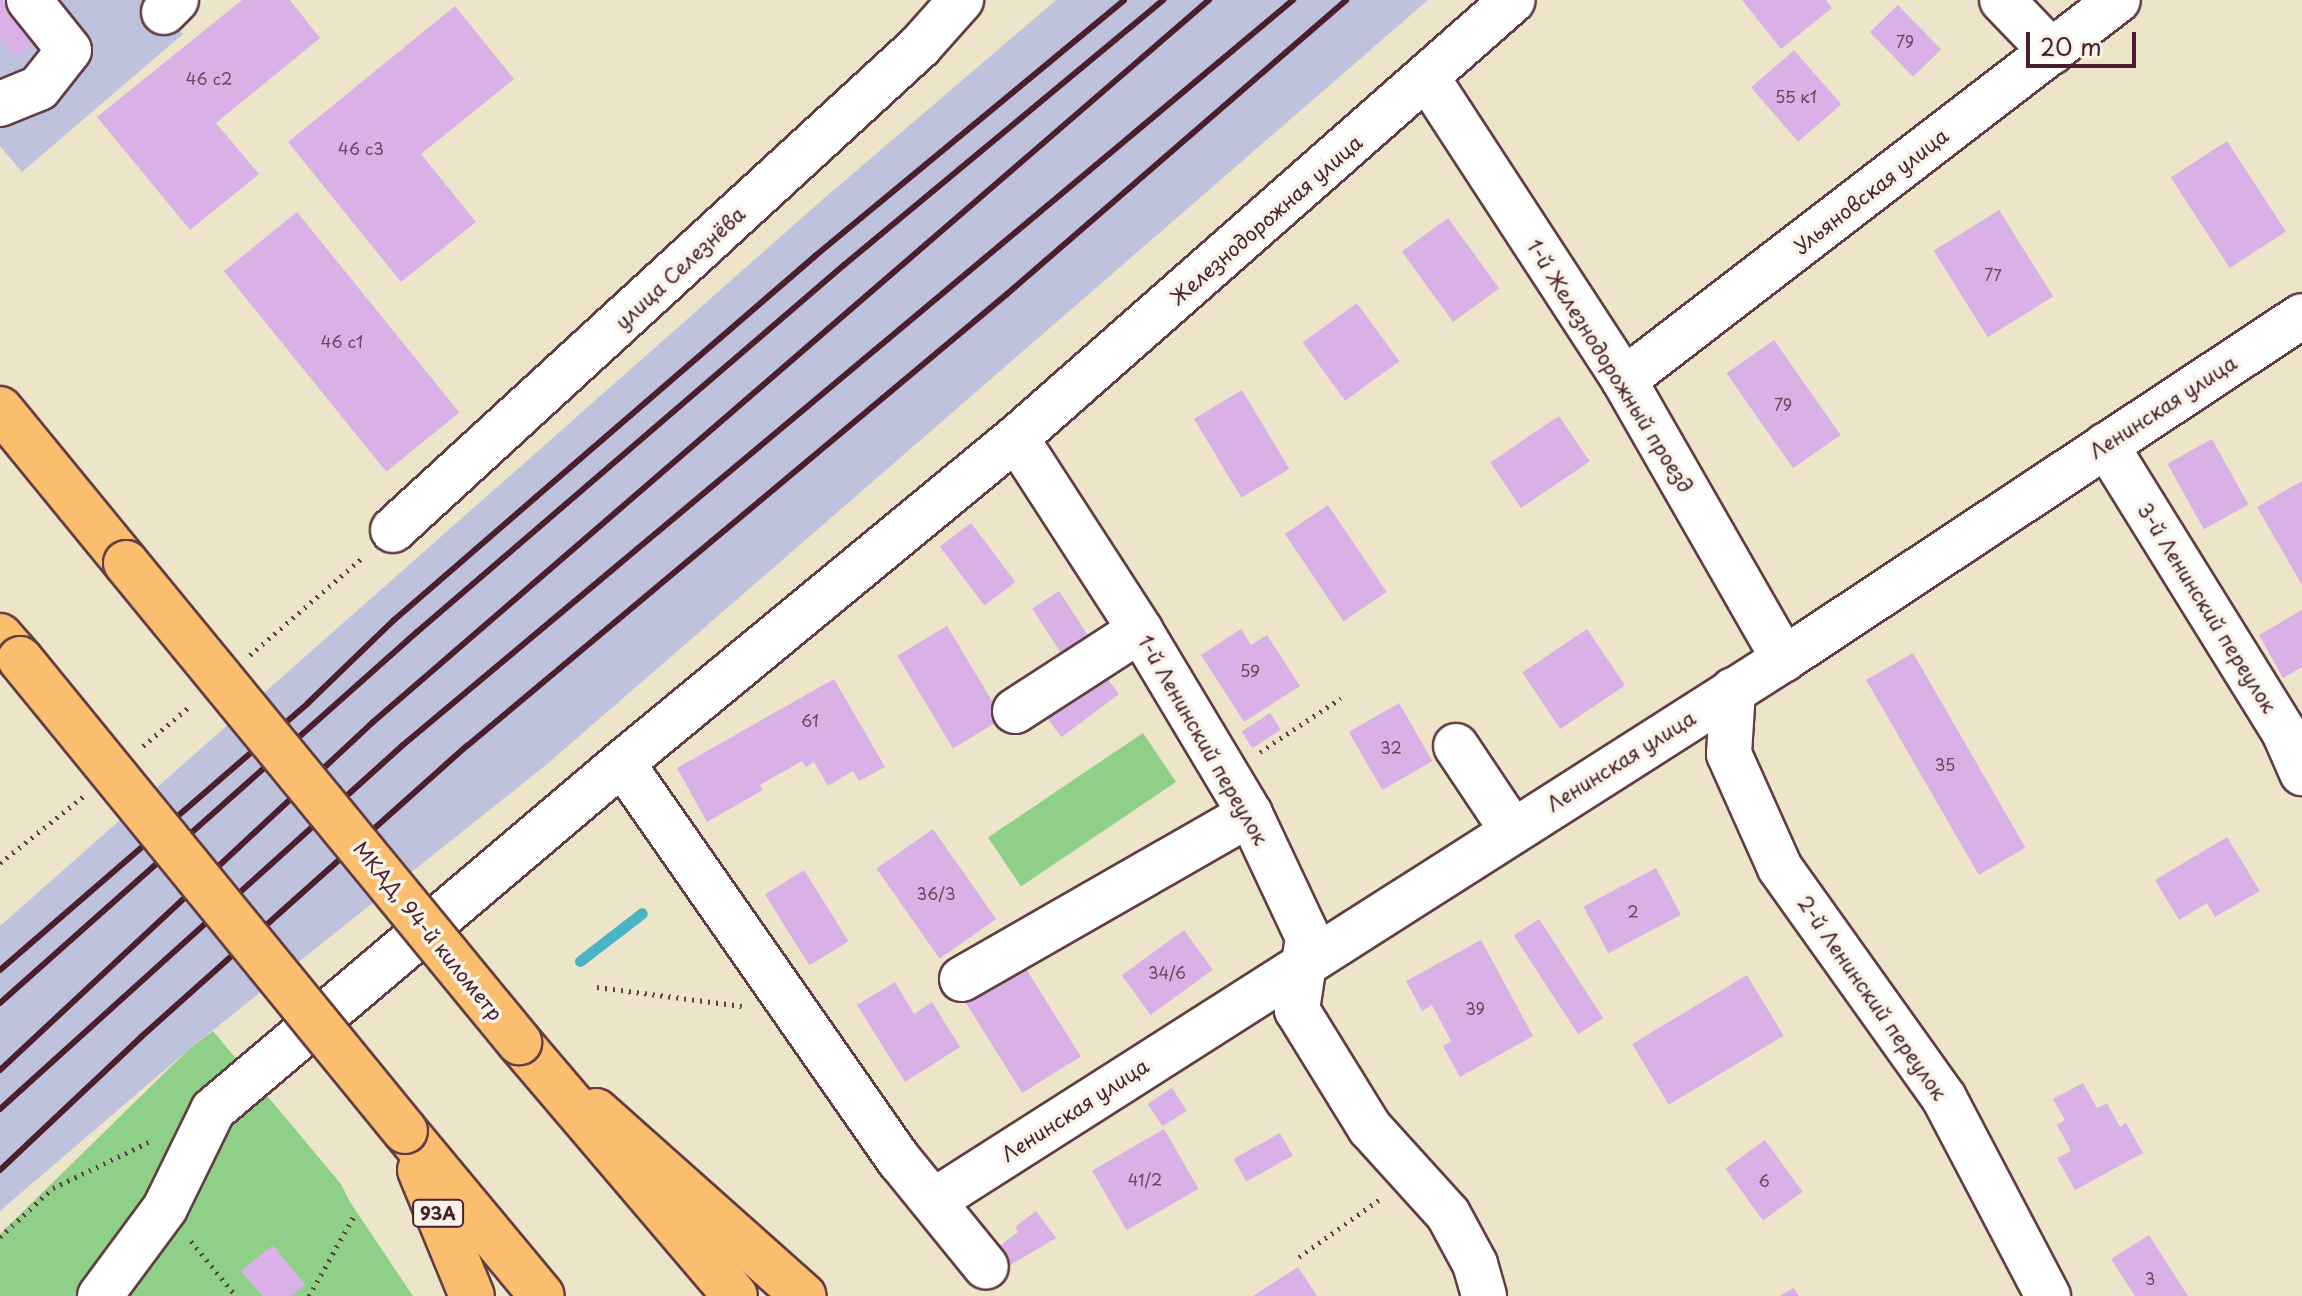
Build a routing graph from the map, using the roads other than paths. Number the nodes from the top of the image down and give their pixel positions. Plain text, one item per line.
1 (29, 0) edge
2 (961, 0) edge
3 (1513, 0) edge
4 (2002, 0) edge
5 (2118, 0) edge
6 (2052, 52) junction
7 (1428, 79) junction
8 (0, 104) edge
9 (2302, 316) edge
10 (1624, 380) junction
11 (0, 409) edge
12 (1016, 438) junction
13 (2106, 445) junction
14 (393, 530) dead end
15 (1140, 630) junction
16 (10, 648) edge
17 (1784, 659) junction
18 (1733, 690) junction
19 (1015, 711) dead end
20 (1456, 746) dead end
21 (622, 763) junction
22 (2302, 773) edge
23 (1250, 814) junction
24 (1512, 830) junction
25 (1304, 962) junction
26 (962, 979) dead end
27 (519, 1042) junction
28 (405, 1131) junction
29 (935, 1200) junction
30 (986, 1267) dead end
31 (100, 1296) edge
32 (472, 1296) edge
33 (542, 1296) edge
34 (735, 1296) edge
35 (804, 1296) edge
36 (1484, 1296) edge
37 (2048, 1296) edge

1 - 8 street
2 - 14 street, улица Селезнёва
3 - 7 street, Железнодорожная улица
4 - 6 street
5 - 6 street, Ульяновская улица
6 - 10 street, Ульяновская улица
7 - 10 street, 1-й Железнодорожный проезд
7 - 12 street, Железнодорожная улица
9 - 13 street, Ленинская улица
10 - 17 street, 1-й Железнодорожный проезд
11 - 27 main road, МКАД, 94-й километр, bridge
12 - 15 street, 1-й Ленинский переулок
12 - 21 street, Железнодорожная улица
13 - 17 street, Ленинская улица
13 - 22 street, 3-й Ленинский переулок
15 - 19 street
15 - 23 street, 1-й Ленинский переулок
16 - 28 main road, bridge
17 - 18 street, Ленинская улица
18 - 24 street, Ленинская улица
18 - 37 street, 2-й Ленинский переулок
20 - 24 street
21 - 29 street
21 - 31 street, Железнодорожная улица
23 - 25 street, 1-й Ленинский переулок
23 - 26 street
24 - 25 street, Ленинская улица
25 - 29 street, Ленинская улица
25 - 36 street, 1-й Ленинский переулок
27 - 34 main road, МКАД, 94-й километр
27 - 35 main road
28 - 32 main road, 93A
28 - 33 main road
29 - 30 street

